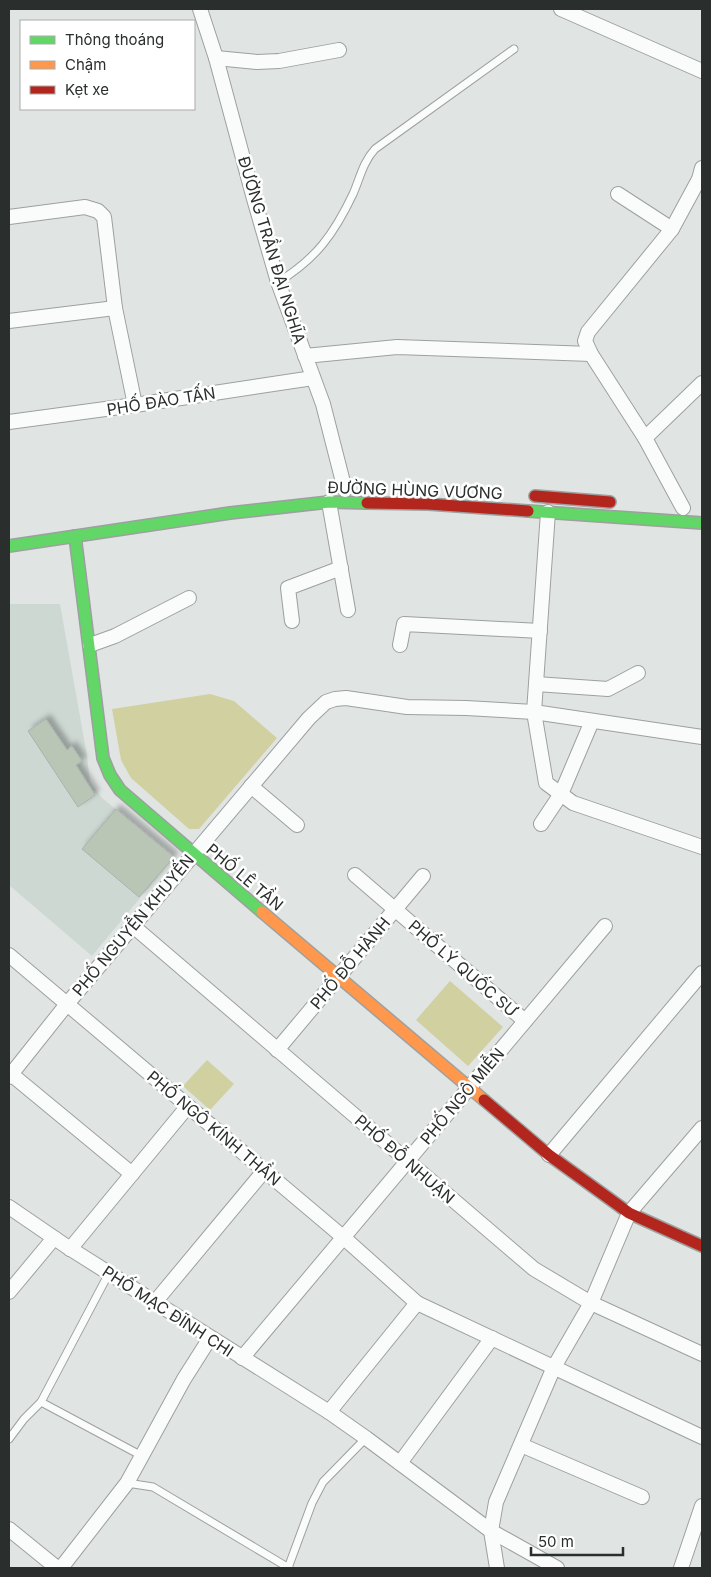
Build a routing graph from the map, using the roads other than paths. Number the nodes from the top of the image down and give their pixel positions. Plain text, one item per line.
1 (200, 9) edge
2 (561, 9) edge
3 (514, 49) dead end
4 (339, 50) dead end
5 (216, 58) junction
6 (702, 71) edge
7 (702, 168) edge
8 (618, 194) dead end
9 (9, 217) edge
10 (672, 229) junction
11 (278, 282) junction
12 (115, 308) junction
13 (9, 321) edge
14 (591, 354) junction
15 (305, 356) junction
16 (313, 378) junction
17 (702, 383) edge
18 (135, 405) junction
19 (9, 422) edge
20 (645, 438) junction
21 (341, 495) junction
22 (526, 496) dead end
23 (624, 503) dead end
24 (683, 507) dead end
25 (548, 512) junction
26 (702, 523) edge
27 (75, 536) junction
28 (9, 546) edge
29 (341, 568) junction
30 (189, 598) dead end
31 (348, 610) dead end
32 (292, 621) dead end
33 (540, 631) junction
34 (90, 645) junction
35 (400, 645) dead end
36 (638, 673) dead end
37 (536, 684) junction
38 (534, 712) junction
39 (592, 721) junction
40 (702, 737) edge
41 (251, 786) junction
42 (561, 794) junction
43 (541, 824) dead end
44 (297, 825) dead end
45 (702, 847) edge
46 (193, 854) junction
47 (355, 875) dead end
48 (423, 876) dead end
49 (395, 909) junction
50 (132, 926) junction
51 (605, 926) dead end
52 (9, 955) edge
53 (702, 973) edge
54 (338, 977) junction
55 (66, 1004) junction
56 (525, 1021) junction
57 (277, 1050) junction
58 (10, 1075) edge
59 (469, 1087) junction
60 (188, 1106) junction
61 (702, 1128) edge
62 (549, 1154) junction
63 (407, 1161) junction
64 (264, 1171) junction
65 (132, 1174) junction
66 (9, 1207) edge
67 (629, 1214) junction
68 (343, 1237) junction
69 (54, 1238) junction
70 (702, 1246) edge
71 (70, 1249) junction
72 (109, 1273) junction
73 (9, 1292) edge
74 (155, 1302) junction
75 (417, 1303) junction
76 (591, 1303) junction
77 (210, 1338) junction
78 (492, 1338) junction
79 (702, 1354) edge
80 (242, 1358) junction
81 (554, 1367) junction
82 (41, 1402) junction
83 (329, 1412) junction
84 (702, 1437) edge
85 (366, 1438) junction
86 (9, 1439) edge
87 (521, 1445) junction
88 (142, 1456) junction
89 (400, 1463) junction
90 (127, 1483) junction
91 (642, 1497) dead end
92 (702, 1506) edge
93 (9, 1529) edge
94 (491, 1532) junction
95 (59, 1568) edge
96 (288, 1568) edge
97 (497, 1568) edge
98 (557, 1568) edge
99 (681, 1568) edge

1 - 5 street, ĐƯỜNG TRẦN ĐẠI NGHĨA
2 - 6 street
3 - 11 lane
4 - 5 street
5 - 11 street, ĐƯỜNG TRẦN ĐẠI NGHĨA
7 - 10 street
8 - 10 street
9 - 12 street
10 - 14 street
11 - 15 street, ĐƯỜNG TRẦN ĐẠI NGHĨA
12 - 13 street
12 - 18 street
14 - 15 street
14 - 20 street
15 - 16 street, ĐƯỜNG TRẦN ĐẠI NGHĨA
16 - 18 street, PHỐ ĐÀO TẤN
16 - 21 street, ĐƯỜNG TRẦN ĐẠI NGHĨA
17 - 20 street
18 - 19 street, PHỐ ĐÀO TẤN
20 - 24 street
21 - 25 street, ĐƯỜNG HÙNG VƯƠNG
21 - 27 street, ĐƯỜNG HÙNG VƯƠNG
21 - 29 street, ĐƯỜNG TRẦN ĐẠI NGHĨA
22 - 23 street, ĐƯỜNG HÙNG VƯƠNG
25 - 26 street, ĐƯỜNG HÙNG VƯƠNG
25 - 33 street
27 - 28 street, ĐƯỜNG HÙNG VƯƠNG
27 - 34 street, PHỐ LÊ TẦN
29 - 31 street, ĐƯỜNG TRẦN ĐẠI NGHĨA
29 - 32 street
30 - 34 street
33 - 35 street
33 - 37 street
34 - 46 street, PHỐ LÊ TẦN
36 - 37 street
37 - 38 street
38 - 39 street, PHỐ NGUYỄN KHUYẾN
38 - 41 street, PHỐ NGUYỄN KHUYẾN
38 - 42 street
39 - 40 street, PHỐ NGUYỄN KHUYẾN
39 - 42 street
41 - 44 street
41 - 46 street, PHỐ NGUYỄN KHUYẾN
42 - 43 street
42 - 45 street
46 - 50 street, PHỐ NGUYỄN KHUYẾN
46 - 54 street, PHỐ LÊ TẦN
47 - 49 street, PHỐ LÝ QUỐC SƯ
48 - 49 street, PHỐ ĐỖ HÀNH
49 - 54 street, PHỐ ĐỖ HÀNH
49 - 56 street, PHỐ LÝ QUỐC SƯ
50 - 55 street, PHỐ NGUYỄN KHUYẾN
50 - 57 street, PHỐ ĐỖ NHUẬN
51 - 56 street, PHỐ NGÔ MIỄN
52 - 55 street, PHỐ NGÔ KÍNH THẦN
53 - 62 street
54 - 57 street, PHỐ ĐỖ HÀNH
54 - 59 street, PHỐ LÊ TẦN
55 - 58 street, PHỐ NGUYỄN KHUYẾN
55 - 60 street, PHỐ NGÔ KÍNH THẦN
56 - 59 street, PHỐ NGÔ MIỄN
57 - 63 street, PHỐ ĐỖ NHUẬN
58 - 65 street
59 - 62 street, PHỐ LÊ TẦN
59 - 63 street, PHỐ NGÔ MIỄN
60 - 64 street, PHỐ NGÔ KÍNH THẦN
60 - 65 street
61 - 67 street
62 - 67 street, PHỐ LÊ TẦN
63 - 68 street, PHỐ NGÔ MIỄN
63 - 76 street, PHỐ ĐỖ NHUẬN
64 - 68 street, PHỐ NGÔ KÍNH THẦN
64 - 74 street
65 - 71 street
66 - 69 street, PHỐ MẠC ĐĨNH CHI
67 - 70 street, PHỐ LÊ TẦN
67 - 76 street
68 - 75 street, PHỐ NGÔ KÍNH THẦN
68 - 80 street, PHỐ NGÔ MIỄN
69 - 71 street, PHỐ MẠC ĐĨNH CHI
69 - 73 street
71 - 72 street, PHỐ MẠC ĐĨNH CHI
72 - 74 street, PHỐ MẠC ĐĨNH CHI
72 - 82 lane
74 - 77 street, PHỐ MẠC ĐĨNH CHI
75 - 78 street, PHỐ NGÔ KÍNH THẦN
75 - 83 street
76 - 79 street, PHỐ ĐỖ NHUẬN
76 - 81 street
77 - 80 street, PHỐ MẠC ĐĨNH CHI
77 - 88 street
78 - 81 street, PHỐ NGÔ KÍNH THẦN
78 - 89 street
80 - 83 street, PHỐ MẠC ĐĨNH CHI
81 - 84 street, PHỐ NGÔ KÍNH THẦN
81 - 87 street
82 - 86 lane
82 - 88 lane
83 - 85 street, PHỐ MẠC ĐĨNH CHI
85 - 89 street, PHỐ MẠC ĐĨNH CHI
85 - 96 lane
87 - 91 street
87 - 94 street
88 - 90 street
89 - 94 street, PHỐ MẠC ĐĨNH CHI
90 - 95 street
90 - 96 lane
92 - 99 street
93 - 95 street
94 - 97 street
94 - 98 street

